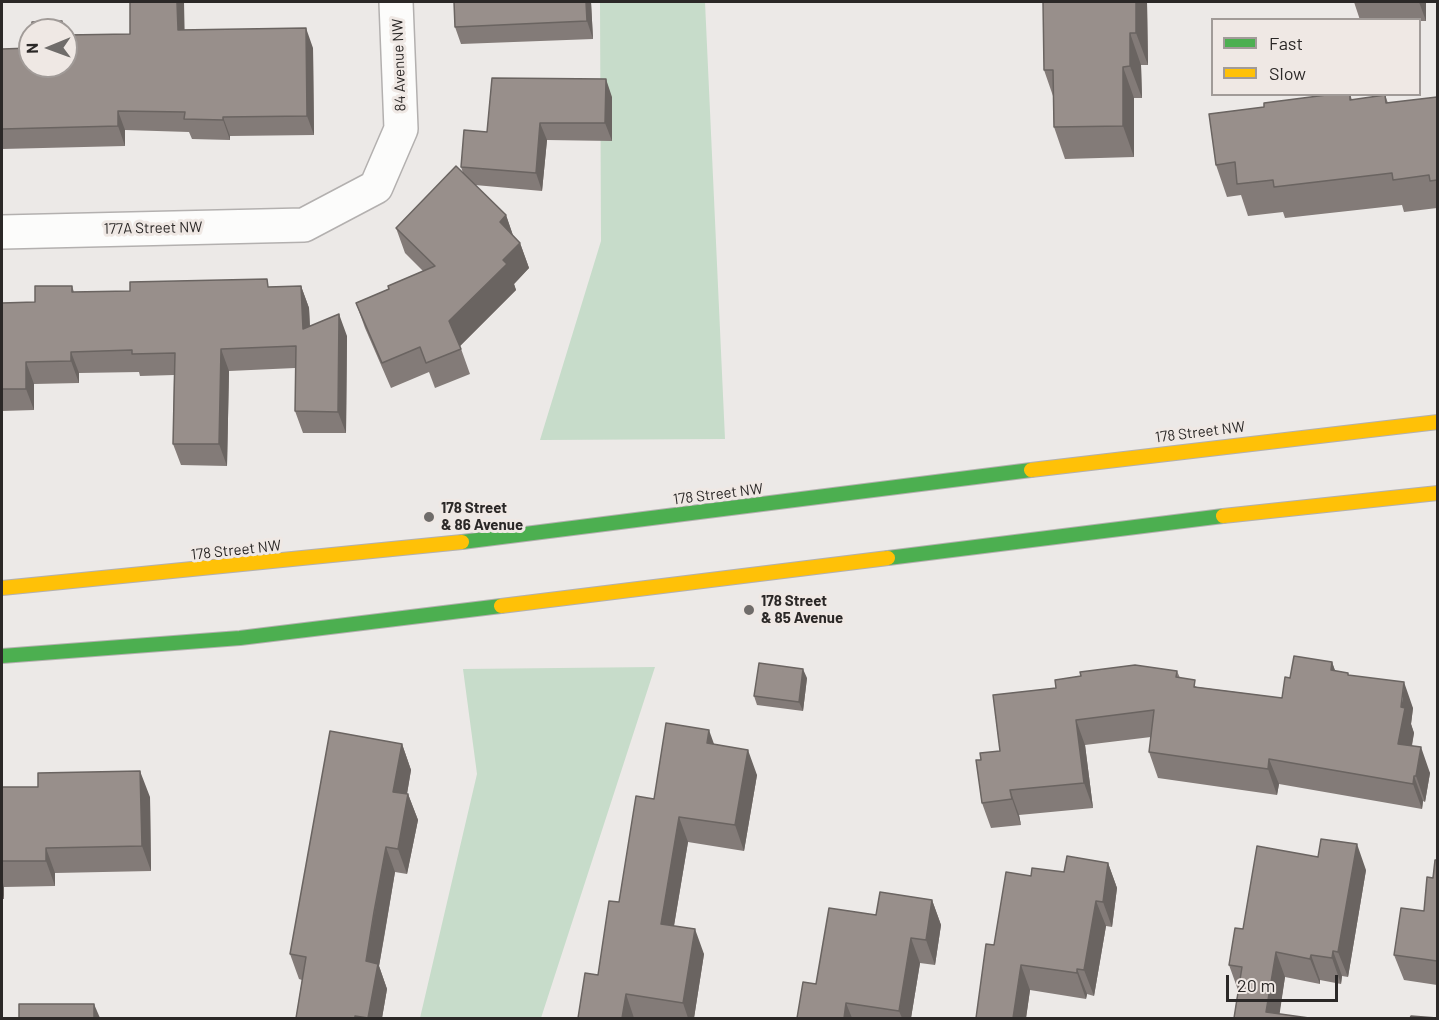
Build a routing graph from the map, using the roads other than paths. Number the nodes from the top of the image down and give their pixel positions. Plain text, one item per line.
1 (396, 2) edge
2 (304, 225) joint
3 (2, 232) edge
4 (1437, 422) edge
5 (1437, 493) edge
6 (2, 588) edge
7 (2, 656) edge

1 - 2 street, 84 Avenue NW
2 - 3 street, 177A Street NW
4 - 6 main road, 178 Street NW
5 - 7 main road

